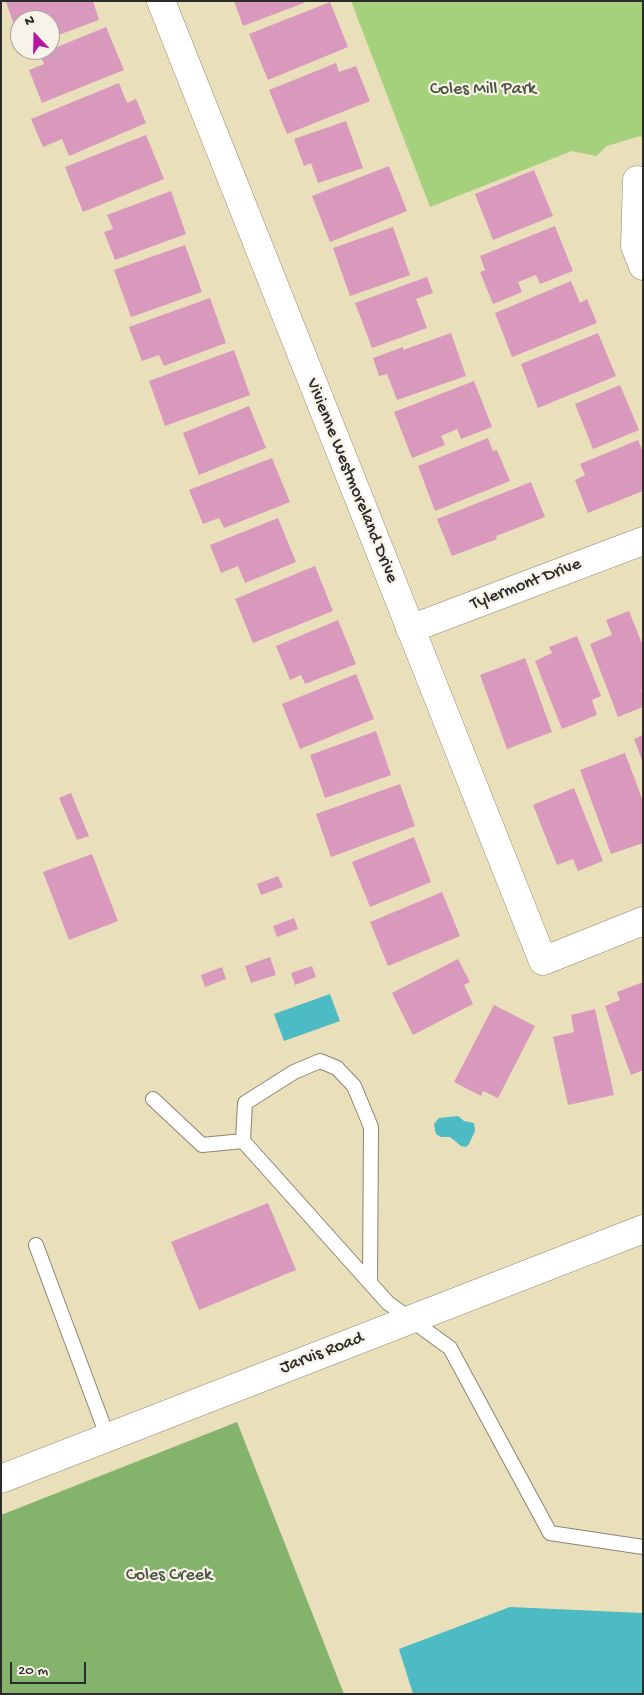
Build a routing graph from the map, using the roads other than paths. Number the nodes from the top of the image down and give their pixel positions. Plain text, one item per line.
1 (161, 1) edge
2 (637, 180) dead end
3 (643, 266) edge
4 (643, 541) edge
5 (410, 629) junction
6 (643, 922) edge
7 (153, 1099) dead end
8 (243, 1141) junction
9 (643, 1229) edge
10 (36, 1245) dead end
11 (370, 1283) junction
12 (412, 1319) junction
13 (108, 1438) junction
14 (1, 1479) edge
15 (643, 1547) edge

1 - 5 street, Vivienne Westmoreland Drive
2 - 3 street
4 - 5 street, Tylermont Drive
5 - 6 street, Vivienne Westmoreland Drive
7 - 8 lane
8 - 11 lane
8 - 11 lane
9 - 12 street, Jarvis Road
10 - 13 lane
11 - 12 lane
12 - 13 street, Jarvis Road
12 - 15 lane
13 - 14 street, Jarvis Road

